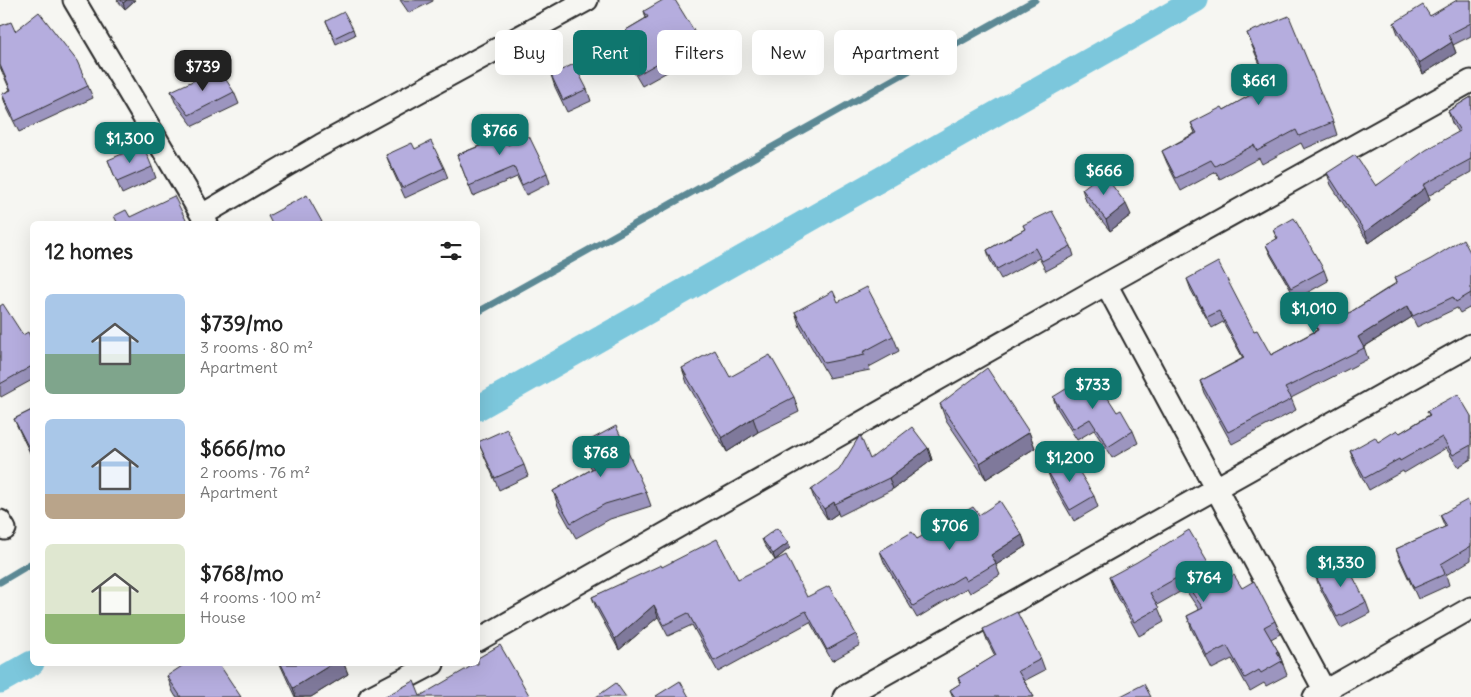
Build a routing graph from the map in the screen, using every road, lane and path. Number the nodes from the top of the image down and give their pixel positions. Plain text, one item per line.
1 (74, 0) edge
2 (587, 0) edge
3 (1471, 80) edge
4 (205, 219) edge
5 (1106, 284) junction
6 (1471, 345) edge
7 (1217, 488) junction
8 (1471, 608) edge
9 (480, 639) edge
10 (429, 666) edge
11 (1322, 695) edge
12 (370, 697) edge
13 (844, 697) edge

1 - 4 street
2 - 4 street
3 - 5 street
5 - 7 street
5 - 9 street
6 - 7 street
7 - 11 street
7 - 13 street
8 - 11 street
10 - 12 street

